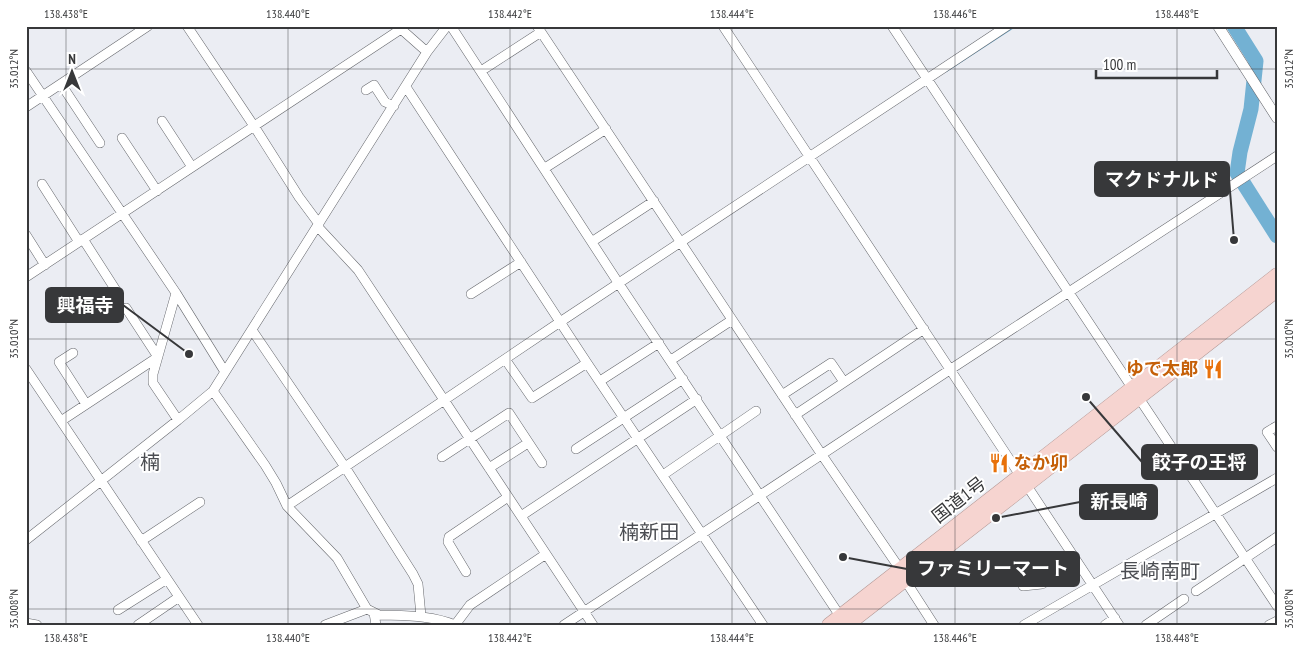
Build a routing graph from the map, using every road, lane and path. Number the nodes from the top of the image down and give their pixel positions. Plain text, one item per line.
1 (148, 26) edge
2 (187, 26) edge
3 (447, 26) edge
4 (451, 26) edge
5 (723, 26) edge
6 (892, 26) edge
7 (1007, 26) edge
8 (1218, 26) edge
9 (539, 29) edge
10 (427, 52) junction
11 (26, 71) edge
12 (481, 72) junction
13 (927, 79) junction
14 (61, 84) junction
15 (406, 87) junction
16 (366, 90) dead end
17 (43, 96) junction
18 (394, 106) junction
19 (26, 107) edge
20 (1277, 118) edge
21 (162, 120) dead end
22 (254, 126) junction
23 (606, 129) junction
24 (122, 138) dead end
25 (100, 142) dead end
26 (1277, 156) edge
27 (809, 157) junction
28 (192, 167) junction
29 (545, 168) junction
30 (42, 184) dead end
31 (157, 191) junction
32 (654, 201) junction
33 (122, 214) junction
34 (318, 225) junction
35 (26, 235) edge
36 (81, 241) junction
37 (593, 241) junction
38 (681, 243) junction
39 (521, 262) junction
40 (45, 265) junction
41 (1277, 275) edge
42 (26, 277) edge
43 (619, 284) junction
44 (1277, 290) edge
45 (117, 292) dead end
46 (176, 293) junction
47 (1070, 293) junction
48 (471, 294) dead end
49 (126, 308) dead end
50 (732, 320) junction
51 (560, 322) junction
52 (924, 329) junction
53 (252, 330) junction
54 (658, 343) junction
55 (73, 353) dead end
56 (158, 357) junction
57 (505, 359) junction
58 (671, 360) junction
59 (587, 363) junction
60 (26, 369) edge
61 (951, 369) junction
62 (225, 372) junction
63 (683, 379) junction
64 (600, 382) junction
65 (844, 382) junction
66 (213, 391) junction
67 (1135, 393) junction
68 (782, 395) junction
69 (697, 399) junction
70 (445, 401) junction
71 (86, 404) junction
72 (756, 411) dead end
73 (795, 415) junction
74 (624, 418) junction
75 (178, 420) junction
76 (61, 421) junction
77 (1277, 426) edge
78 (721, 435) junction
79 (469, 438) junction
80 (638, 438) junction
81 (528, 443) junction
82 (1277, 447) edge
83 (576, 449) dead end
84 (822, 456) junction
85 (442, 457) dead end
86 (542, 463) dead end
87 (345, 467) junction
88 (489, 468) junction
89 (662, 475) junction
90 (1277, 478) edge
91 (1023, 480) junction
92 (102, 481) junction
93 (759, 496) junction
94 (508, 497) junction
95 (200, 502) dead end
96 (287, 506) junction
97 (1216, 514) junction
98 (521, 516) junction
99 (702, 534) junction
100 (1277, 537) edge
101 (26, 540) edge
102 (141, 541) junction
103 (546, 554) junction
104 (1245, 558) junction
105 (1078, 563) junction
106 (466, 572) dead end
107 (902, 575) junction
108 (167, 579) junction
109 (1093, 585) junction
110 (1023, 586) dead end
111 (1196, 591) dead end
112 (179, 597) junction
113 (1184, 599) dead end
114 (1277, 606) edge
115 (118, 610) dead end
116 (370, 611) junction
117 (584, 611) junction
118 (421, 616) junction
119 (1117, 621) edge
120 (1277, 621) edge
121 (26, 623) edge
122 (841, 623) edge
123 (37, 625) edge
124 (138, 625) edge
125 (198, 625) edge
126 (325, 625) edge
127 (376, 625) edge
128 (564, 625) edge
129 (593, 625) edge
130 (763, 625) edge
131 (934, 625) edge
132 (1024, 625) edge
133 (1105, 625) edge
134 (1146, 625) edge
135 (1268, 625) edge

1 - 14 street
2 - 22 street
3 - 10 street
4 - 12 street
5 - 27 street
6 - 13 street
7 - 13 street
8 - 20 street
9 - 12 street
9 - 23 street
10 - 15 street
10 - 22 street
11 - 17 street
12 - 29 street
13 - 27 street
13 - 47 street
14 - 17 street
14 - 25 street
15 - 18 street
15 - 39 street
16 - 18 street
17 - 19 street
17 - 33 street
18 - 34 street
21 - 28 street
22 - 28 street
22 - 34 street
23 - 29 street
23 - 32 street
24 - 31 street
26 - 47 street
27 - 38 street
27 - 52 street
28 - 31 street
29 - 37 street
30 - 36 street
31 - 33 street
32 - 37 street
32 - 38 street
33 - 36 street
33 - 46 street
34 - 53 street
34 - 70 street
35 - 40 street
36 - 40 street
36 - 45 street
37 - 43 street
38 - 43 street
38 - 50 street
39 - 48 street
39 - 51 street
40 - 42 street
41 - 67 highway, 国道1号
43 - 51 street
43 - 54 street
44 - 67 highway, 国道1号
46 - 56 street
46 - 62 street
47 - 61 street
47 - 67 street
49 - 56 street
50 - 58 street
50 - 68 street
51 - 57 street
51 - 59 street
52 - 61 street
52 - 65 street
53 - 62 street
53 - 87 street
54 - 58 street
54 - 64 street
55 - 71 street
56 - 71 street
56 - 75 street
57 - 59 street
57 - 70 street
58 - 63 street
59 - 64 street
60 - 76 street
61 - 84 street
61 - 91 street
62 - 66 street
63 - 69 street
63 - 74 street
64 - 74 street
65 - 68 street
65 - 73 street
66 - 75 street
66 - 96 street
67 - 91 highway, 国道1号
67 - 97 street
68 - 73 street
69 - 78 street
69 - 80 street
70 - 79 street
70 - 87 street
71 - 76 street
72 - 78 street
73 - 84 street
74 - 80 street
74 - 83 street
75 - 92 street
76 - 92 street
77 - 82 street
78 - 89 street
78 - 93 street
79 - 81 street
79 - 85 street
79 - 88 street
80 - 89 street
80 - 98 street
81 - 86 street
81 - 88 street
84 - 93 street
84 - 107 street
87 - 96 street
87 - 118 street
88 - 94 street
89 - 99 street
90 - 97 street
91 - 105 street
91 - 107 highway, 国道1号
92 - 101 street
92 - 102 street
93 - 99 street
93 - 122 street
94 - 98 street
94 - 106 street
95 - 102 street
96 - 116 street
97 - 104 street
97 - 109 street
98 - 103 street
99 - 117 street
99 - 130 street
100 - 104 street
102 - 108 street
103 - 117 street
103 - 118 street
104 - 111 street
104 - 114 street
105 - 109 street
105 - 110 street
107 - 122 highway, 国道1号
107 - 131 street
108 - 112 street
108 - 115 street
109 - 119 street
109 - 132 street
112 - 124 street
112 - 125 street
113 - 134 street
116 - 118 street
116 - 126 street
116 - 127 street
117 - 128 street
117 - 129 street
119 - 133 street
120 - 135 street
121 - 123 street

